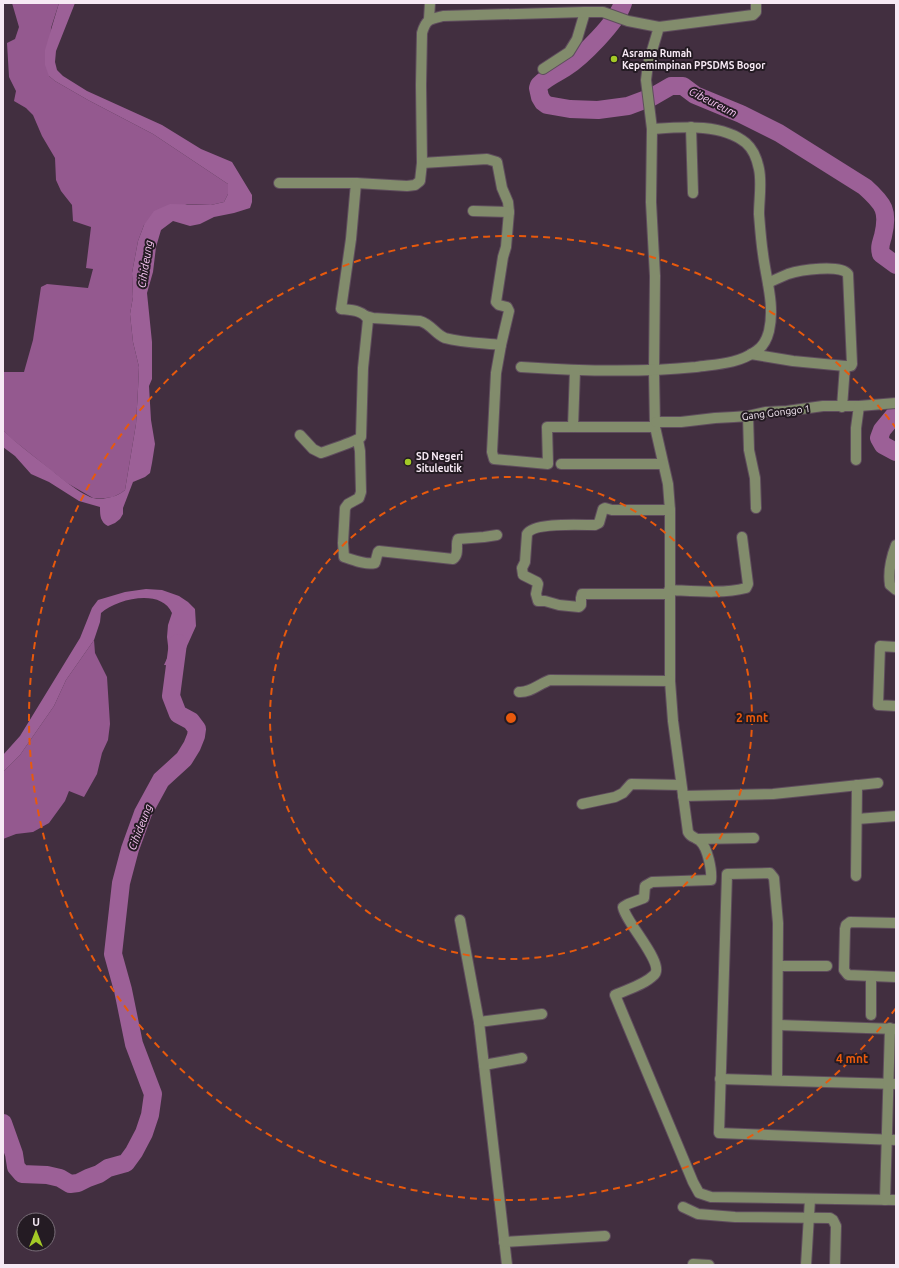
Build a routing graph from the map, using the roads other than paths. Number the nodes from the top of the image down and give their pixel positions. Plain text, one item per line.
1 (430, 3) edge
2 (756, 3) edge
3 (585, 12) junction
4 (429, 19) junction
5 (659, 27) junction
6 (543, 69) dead end
7 (692, 127) junction
8 (652, 129) junction
9 (422, 163) junction
10 (279, 183) dead end
11 (356, 183) junction
12 (693, 193) dead end
13 (473, 211) dead end
14 (509, 212) junction
15 (768, 283) junction
16 (366, 316) junction
17 (501, 344) junction
18 (751, 354) junction
19 (845, 366) junction
20 (521, 367) dead end
21 (575, 370) junction
22 (654, 371) junction
23 (896, 403) edge
24 (859, 406) junction
25 (842, 407) junction
26 (748, 416) junction
27 (656, 424) junction
28 (573, 427) junction
29 (300, 435) dead end
30 (358, 440) junction
31 (856, 460) dead end
32 (561, 464) dead end
33 (662, 464) junction
34 (756, 508) dead end
35 (670, 510) junction
36 (497, 535) dead end
37 (742, 537) dead end
38 (896, 545) edge
39 (896, 590) edge
40 (669, 592) junction
41 (896, 646) edge
42 (670, 681) junction
43 (519, 692) dead end
44 (896, 706) edge
45 (878, 783) dead end
46 (681, 785) junction
47 (857, 785) junction
48 (684, 796) junction
49 (582, 804) dead end
50 (896, 816) edge
51 (857, 819) junction
52 (754, 838) dead end
53 (697, 839) junction
54 (856, 876) dead end
55 (460, 920) dead end
56 (896, 923) edge
57 (778, 966) junction
58 (827, 966) dead end
59 (871, 976) junction
60 (896, 977) edge
61 (542, 1014) dead end
62 (871, 1015) dead end
63 (479, 1022) junction
64 (778, 1025) junction
65 (893, 1028) edge
66 (522, 1058) dead end
67 (484, 1065) junction
68 (720, 1079) junction
69 (777, 1080) junction
70 (892, 1084) edge
71 (891, 1140) edge
72 (810, 1199) junction
73 (885, 1200) junction
74 (896, 1200) edge
75 (684, 1207) dead end
76 (809, 1218) junction
77 (605, 1236) dead end
78 (504, 1242) junction
79 (694, 1264) edge
80 (507, 1265) edge
81 (709, 1265) edge
82 (806, 1265) edge
83 (835, 1265) edge

1 - 4 street
2 - 5 street
3 - 4 street
3 - 5 street
3 - 6 street
4 - 9 street
5 - 8 street
7 - 8 street
7 - 12 street
7 - 15 street
8 - 22 street
9 - 11 street
9 - 14 street
10 - 11 street
11 - 16 street
13 - 14 street
14 - 17 street
15 - 18 street
15 - 19 street
16 - 17 street
16 - 30 street
17 - 28 street, Gang Gonggo 1
18 - 19 street
18 - 22 street
19 - 25 street
20 - 21 street
21 - 22 street
21 - 28 street
22 - 27 street
23 - 24 street, Gang Gonggo 1
24 - 25 street, Gang Gonggo 1
24 - 31 street
25 - 26 street, Gang Gonggo 1
26 - 27 street, Gang Gonggo 1
26 - 34 street
27 - 28 street, Gang Gonggo 1
27 - 33 street
29 - 30 street
30 - 36 street
32 - 33 street
33 - 35 street
35 - 40 street
35 - 40 street
37 - 40 street
38 - 39 street
40 - 42 street
41 - 44 street
42 - 43 street
42 - 46 street
45 - 47 street
46 - 48 street
46 - 49 street
47 - 48 street
47 - 51 street
48 - 53 street
50 - 51 street
51 - 54 street
52 - 53 street
53 - 72 street
55 - 63 street
56 - 59 street
57 - 58 street
57 - 64 street
57 - 68 street
59 - 60 street
59 - 62 street
61 - 63 street
63 - 67 street
64 - 65 street
64 - 69 street
65 - 70 street
66 - 67 street
67 - 78 street
68 - 69 street
68 - 71 street
69 - 70 street
70 - 71 street
71 - 73 street
72 - 73 street
72 - 76 street
73 - 74 street
75 - 76 street
76 - 82 street
76 - 83 street
77 - 78 street
78 - 80 street
79 - 81 street

